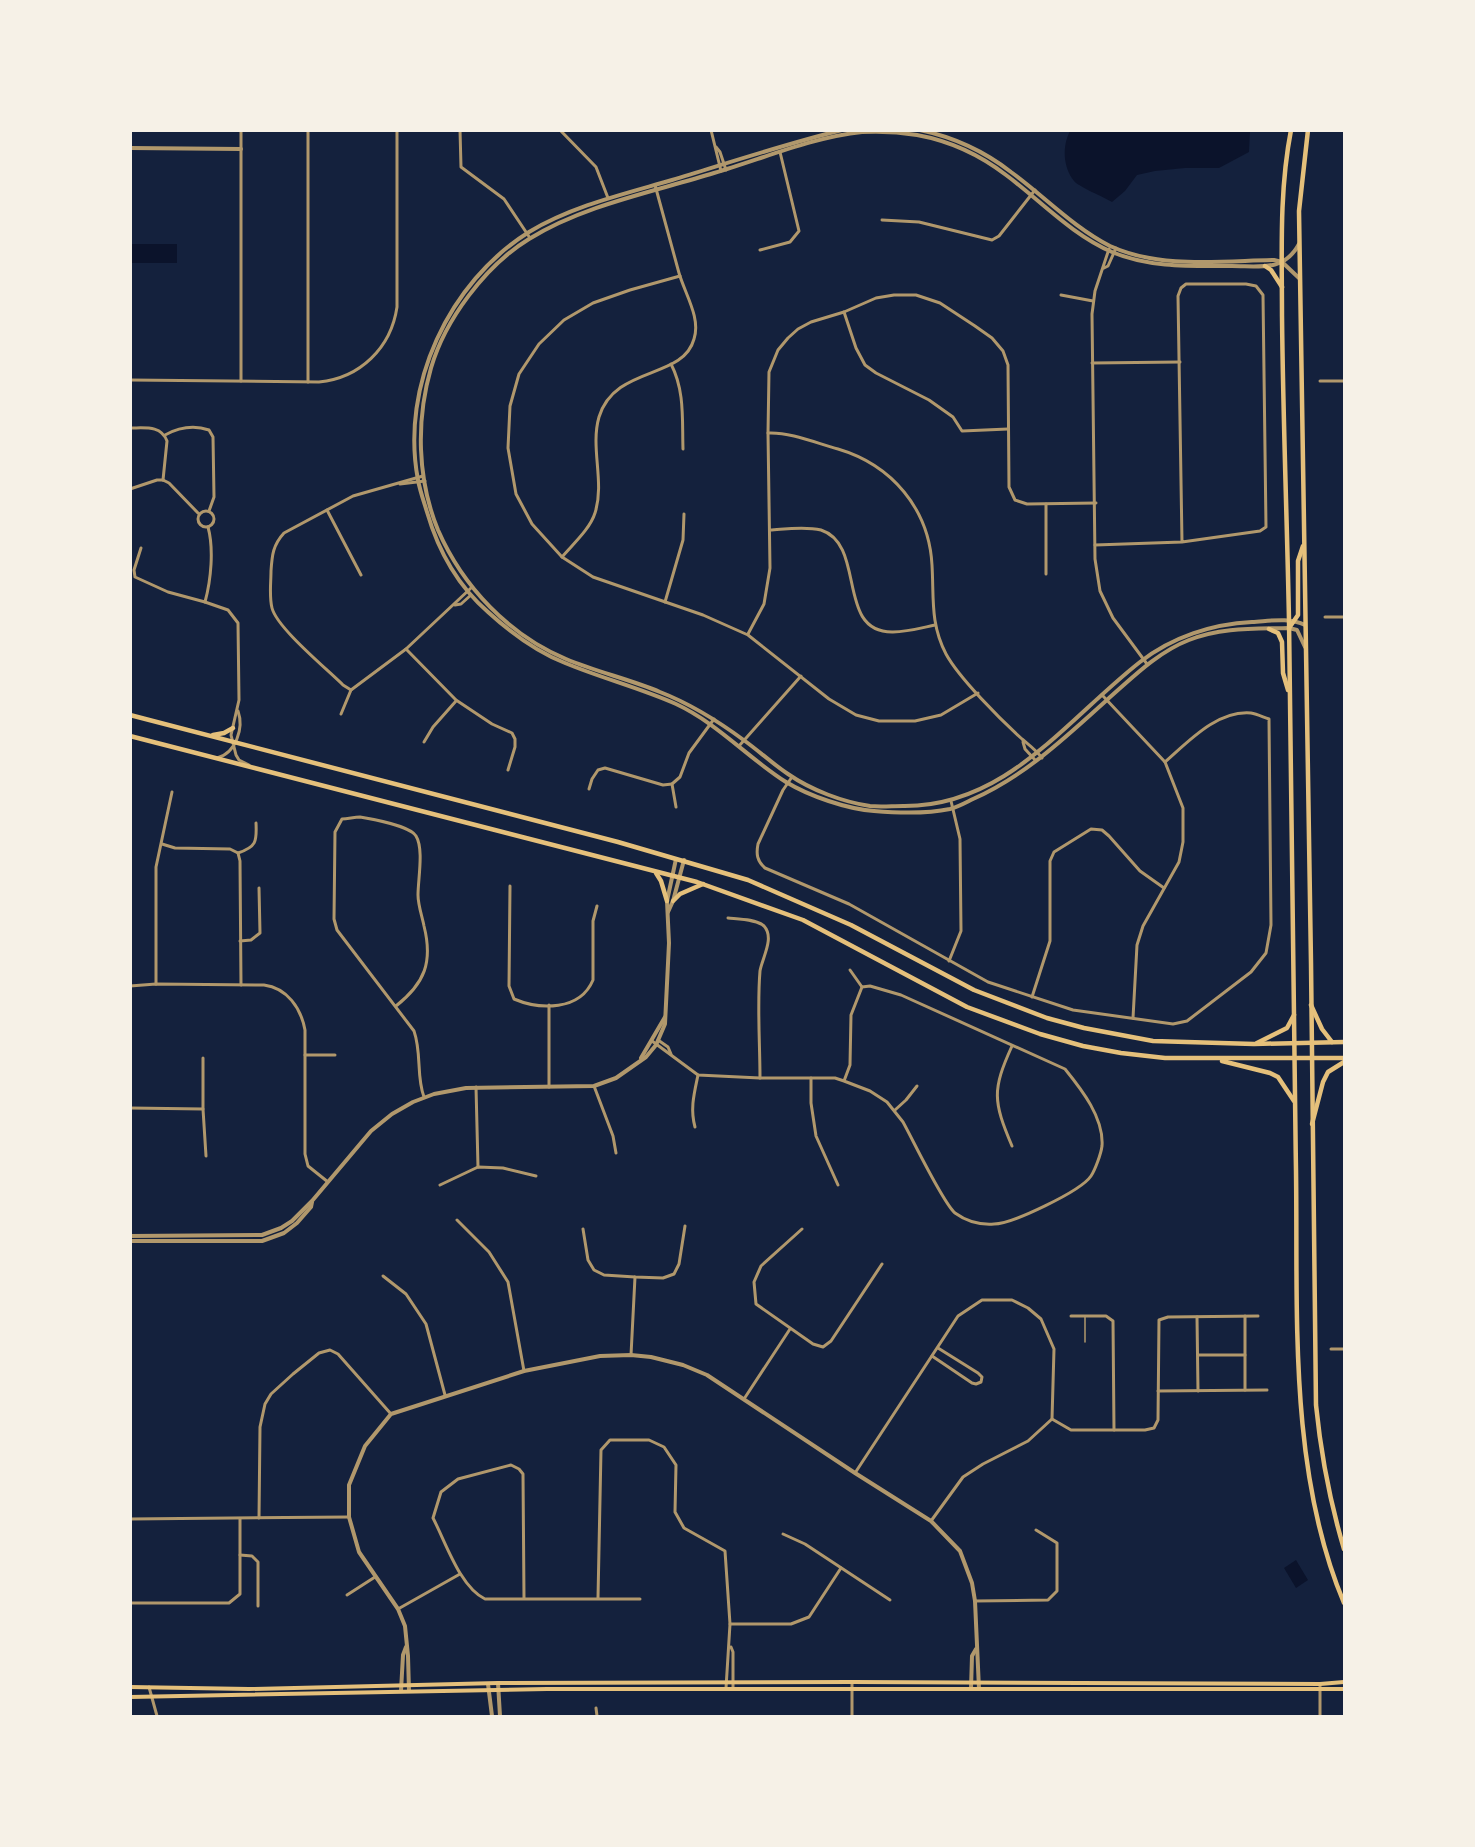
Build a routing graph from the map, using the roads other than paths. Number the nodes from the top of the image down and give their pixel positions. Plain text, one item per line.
1 (241, 130) edge
2 (308, 130) edge
3 (397, 130) edge
4 (460, 130) edge
5 (560, 130) edge
6 (711, 130) edge
7 (842, 130) edge
8 (920, 130) edge
9 (1291, 130) edge
10 (1308, 130) edge
11 (938, 135) edge
12 (716, 147) junction
13 (130, 148) edge
14 (778, 148) junction
15 (241, 149) junction
16 (780, 153) junction
17 (724, 164) junction
18 (718, 166) junction
19 (726, 170) junction
20 (721, 171) junction
21 (655, 185) junction
22 (657, 191) junction
23 (1033, 193) junction
24 (610, 202) junction
25 (882, 220) dead end
26 (527, 233) junction
27 (530, 238) junction
28 (1299, 243) junction
29 (760, 250) dead end
30 (1111, 250) junction
31 (1282, 262) junction
32 (1265, 266) junction
33 (680, 276) junction
34 (1300, 279) junction
35 (1282, 287) junction
36 (1061, 294) dead end
37 (1093, 301) junction
38 (844, 312) junction
39 (1180, 362) junction
40 (1092, 363) junction
41 (671, 364) junction
42 (130, 380) edge
43 (241, 381) junction
44 (1320, 381) dead end
45 (1344, 381) edge
46 (308, 382) junction
47 (130, 428) edge
48 (1008, 429) junction
49 (768, 433) junction
50 (165, 435) junction
51 (683, 449) dead end
52 (424, 479) junction
53 (163, 480) junction
54 (418, 480) junction
55 (130, 489) edge
56 (1096, 503) junction
57 (1046, 504) junction
58 (327, 510) junction
59 (209, 511) junction
60 (199, 514) junction
61 (684, 514) dead end
62 (208, 526) junction
63 (770, 530) junction
64 (1304, 541) junction
65 (1182, 542) junction
66 (1095, 545) junction
67 (141, 548) dead end
68 (562, 557) junction
69 (1046, 574) dead end
70 (361, 575) dead end
71 (473, 590) junction
72 (469, 594) junction
73 (205, 602) junction
74 (665, 602) junction
75 (1325, 617) dead end
76 (1344, 617) edge
77 (1292, 620) junction
78 (934, 625) junction
79 (1306, 626) junction
80 (1269, 628) junction
81 (1289, 628) junction
82 (748, 635) junction
83 (406, 649) junction
84 (1306, 649) junction
85 (1143, 659) junction
86 (1147, 664) junction
87 (801, 676) junction
88 (351, 690) junction
89 (978, 693) junction
90 (1102, 696) junction
91 (1290, 699) junction
92 (456, 700) junction
93 (1107, 700) junction
94 (238, 711) junction
95 (342, 714) dead end
96 (130, 715) edge
97 (714, 719) junction
98 (710, 724) junction
99 (233, 728) junction
100 (130, 736) edge
101 (211, 736) junction
102 (744, 740) junction
103 (1023, 741) junction
104 (234, 742) junction
105 (424, 742) dead end
106 (739, 746) junction
107 (1037, 753) junction
108 (1032, 757) junction
109 (214, 758) junction
110 (1042, 758) junction
111 (1037, 762) junction
112 (1165, 762) junction
113 (256, 769) junction
114 (508, 770) dead end
115 (792, 777) junction
116 (788, 783) junction
117 (672, 784) junction
118 (590, 789) dead end
119 (172, 792) dead end
120 (951, 801) junction
121 (676, 807) dead end
122 (953, 808) junction
123 (256, 823) dead end
124 (162, 844) junction
125 (238, 853) junction
126 (677, 858) junction
127 (684, 860) junction
128 (656, 872) junction
129 (672, 876) junction
130 (679, 878) junction
131 (703, 884) junction
132 (510, 886) dead end
133 (259, 888) dead end
134 (1164, 888) junction
135 (667, 901) junction
136 (673, 901) junction
137 (597, 906) dead end
138 (668, 912) junction
139 (728, 918) dead end
140 (240, 941) junction
141 (949, 962) junction
142 (850, 970) dead end
143 (156, 984) junction
144 (241, 985) junction
145 (130, 986) edge
146 (862, 987) junction
147 (1032, 997) junction
148 (549, 1005) junction
149 (1311, 1005) junction
150 (396, 1006) junction
151 (1294, 1016) junction
152 (1133, 1018) junction
153 (656, 1041) junction
154 (1311, 1042) junction
155 (1332, 1042) junction
156 (1344, 1042) edge
157 (1294, 1043) junction
158 (1254, 1044) junction
159 (1012, 1046) junction
160 (305, 1055) junction
161 (335, 1055) dead end
162 (203, 1058) dead end
163 (1294, 1058) junction
164 (1312, 1058) junction
165 (1344, 1058) edge
166 (1213, 1059) junction
167 (1344, 1062) edge
168 (698, 1075) junction
169 (760, 1078) junction
170 (811, 1078) junction
171 (844, 1081) junction
172 (594, 1086) junction
173 (917, 1086) dead end
174 (476, 1087) junction
175 (549, 1087) junction
176 (424, 1097) junction
177 (1294, 1101) junction
178 (130, 1108) edge
179 (203, 1109) junction
180 (895, 1110) junction
181 (1312, 1124) junction
182 (695, 1127) dead end
183 (1012, 1146) dead end
184 (616, 1153) dead end
185 (206, 1156) dead end
186 (478, 1167) junction
187 (536, 1176) dead end
188 (328, 1182) junction
189 (440, 1185) dead end
190 (838, 1185) dead end
191 (457, 1220) dead end
192 (685, 1226) dead end
193 (584, 1228) dead end
194 (802, 1229) dead end
195 (130, 1238) edge
196 (882, 1264) dead end
197 (383, 1276) dead end
198 (635, 1277) junction
199 (1071, 1316) dead end
200 (1086, 1316) junction
201 (1245, 1316) junction
202 (1258, 1316) dead end
203 (1197, 1317) junction
204 (790, 1329) junction
205 (1085, 1342) dead end
206 (938, 1348) junction
207 (1330, 1349) dead end
208 (1344, 1349) edge
209 (631, 1355) junction
210 (1245, 1355) junction
211 (932, 1356) junction
212 (1198, 1356) junction
213 (524, 1371) junction
214 (1245, 1390) junction
215 (1268, 1390) dead end
216 (1158, 1391) junction
217 (1198, 1391) junction
218 (445, 1395) junction
219 (744, 1399) junction
220 (391, 1414) junction
221 (1052, 1419) junction
222 (1114, 1430) junction
223 (855, 1473) junction
224 (349, 1517) junction
225 (259, 1518) junction
226 (130, 1519) edge
227 (240, 1519) junction
228 (932, 1521) junction
229 (1036, 1530) dead end
230 (783, 1534) dead end
231 (1344, 1550) edge
232 (240, 1555) junction
233 (841, 1568) junction
234 (460, 1574) junction
235 (375, 1577) junction
236 (347, 1595) dead end
237 (524, 1598) junction
238 (598, 1598) junction
239 (640, 1599) dead end
240 (890, 1600) dead end
241 (975, 1601) junction
242 (130, 1603) edge
243 (1344, 1603) edge
244 (258, 1605) dead end
245 (398, 1610) junction
246 (730, 1624) junction
247 (730, 1645) junction
248 (406, 1647) junction
249 (976, 1648) junction
250 (852, 1682) junction
251 (1344, 1682) edge
252 (498, 1683) junction
253 (971, 1683) junction
254 (979, 1683) junction
255 (488, 1684) junction
256 (726, 1686) junction
257 (733, 1686) junction
258 (130, 1687) edge
259 (149, 1687) junction
260 (1319, 1687) junction
261 (409, 1688) junction
262 (852, 1688) junction
263 (401, 1689) junction
264 (489, 1689) junction
265 (498, 1689) junction
266 (971, 1689) junction
267 (979, 1689) junction
268 (1344, 1689) edge
269 (130, 1697) edge
270 (151, 1697) junction
271 (596, 1708) dead end
272 (157, 1716) edge
273 (492, 1716) edge
274 (500, 1716) edge
275 (597, 1716) edge
276 (852, 1716) edge
277 (1320, 1716) edge

1 - 15 street
2 - 46 street
3 - 46 street
4 - 26 street
5 - 24 street
6 - 12 street
7 - 14 street
8 - 11 street
9 - 31 main road
10 - 28 main road
11 - 16 street
11 - 23 street
12 - 17 street
12 - 18 street
13 - 15 street
14 - 16 street
14 - 17 street
15 - 43 street
16 - 19 street
16 - 29 street
17 - 18 street
17 - 19 street
18 - 20 street
18 - 21 street
19 - 20 street
20 - 22 street
21 - 22 street
21 - 24 street
22 - 24 street
22 - 33 street
23 - 25 street
23 - 30 street
24 - 26 street
24 - 27 street
26 - 27 street
26 - 54 street
27 - 52 street
28 - 31 street
28 - 34 main road
30 - 31 street
30 - 32 street
30 - 37 street
31 - 32 street
31 - 34 street
31 - 35 main road
32 - 35 main road
33 - 41 street
33 - 68 street
34 - 64 main road
35 - 77 main road
36 - 37 street
37 - 40 street
38 - 48 street
38 - 48 street
38 - 49 street
39 - 40 street
39 - 65 street
39 - 65 street
40 - 56 street
41 - 51 street
41 - 68 street
42 - 43 street
43 - 46 street
44 - 45 street
47 - 50 street
48 - 57 street
49 - 63 street
49 - 78 street
50 - 53 street
50 - 59 street
52 - 54 street
52 - 71 street
53 - 55 street
53 - 60 street
54 - 58 street
54 - 72 street
56 - 57 street
56 - 66 street
57 - 69 street
58 - 70 street
58 - 88 street
59 - 60 street
59 - 62 street
60 - 62 street
61 - 74 street
62 - 73 street
63 - 78 street
63 - 82 street
64 - 77 main road
64 - 79 main road
65 - 66 street
66 - 85 street
67 - 73 street
68 - 74 street
71 - 72 street
71 - 97 street
72 - 83 street
72 - 98 street
73 - 94 street
74 - 82 street
75 - 76 street
77 - 79 street
77 - 81 main road
77 - 85 street
78 - 89 street
79 - 84 main road
80 - 81 street
80 - 86 street
80 - 91 main road
81 - 84 street
81 - 91 main road
82 - 87 street
83 - 88 street
83 - 92 street
84 - 149 main road
85 - 86 street
85 - 90 street
86 - 93 street
87 - 89 street
87 - 102 street
88 - 95 street
89 - 103 street
90 - 93 street
90 - 107 street
91 - 151 main road
92 - 105 street
92 - 114 street
93 - 110 street
93 - 112 street
94 - 99 street
94 - 104 street
96 - 101 main road
97 - 98 street
97 - 102 street
98 - 106 street
98 - 117 street
99 - 101 main road
99 - 104 street
100 - 109 main road
101 - 104 main road
102 - 106 street
102 - 115 street
103 - 107 street
103 - 108 street
104 - 109 street
104 - 113 street
104 - 126 main road
106 - 116 street
107 - 108 street
107 - 110 street
108 - 111 street
108 - 120 street
109 - 113 main road
110 - 111 street
111 - 122 street
112 - 134 street
112 - 152 street
113 - 128 main road
115 - 116 street
115 - 120 street
116 - 122 street
116 - 141 street
117 - 118 street
117 - 121 street
119 - 124 street
120 - 122 street
122 - 141 street
123 - 125 street
124 - 125 street
124 - 143 street
125 - 140 street
126 - 127 main road
126 - 129 street
127 - 130 street
127 - 158 main road
128 - 129 main road
128 - 135 main road
129 - 130 main road
129 - 135 street
130 - 131 main road
130 - 136 street
131 - 136 main road
131 - 166 main road
132 - 148 street
133 - 140 street
134 - 147 street
134 - 152 street
135 - 138 street
136 - 138 street
137 - 148 street
138 - 153 street
139 - 169 street
140 - 144 street
141 - 147 street
142 - 146 street
143 - 144 street
143 - 145 street
144 - 160 street
146 - 159 street
146 - 171 street
147 - 152 street
148 - 175 street
149 - 154 main road
149 - 155 main road
150 - 150 street
150 - 176 street
151 - 157 main road
151 - 158 main road
153 - 168 street
153 - 172 street
154 - 155 main road
154 - 157 main road
154 - 164 main road
155 - 156 main road
157 - 158 main road
157 - 163 main road
159 - 180 street
159 - 183 street
160 - 161 street
160 - 188 street
162 - 179 street
163 - 164 main road
163 - 166 main road
163 - 177 main road
164 - 165 main road
164 - 181 main road
166 - 177 main road
167 - 181 main road
168 - 169 street
168 - 182 street
169 - 170 street
170 - 171 street
170 - 190 street
171 - 180 street
172 - 175 street
172 - 184 street
173 - 180 street
174 - 175 street
174 - 176 street
174 - 186 street
176 - 188 street
177 - 243 main road
178 - 179 street
179 - 185 street
181 - 231 main road
186 - 187 street
186 - 189 street
188 - 195 street
191 - 213 street
192 - 198 street
193 - 198 street
194 - 204 street
196 - 204 street
197 - 218 street
198 - 209 street
199 - 200 street
200 - 205 lane
200 - 222 street
201 - 202 street
201 - 203 street
201 - 210 street
203 - 212 street
203 - 216 street
204 - 219 street
206 - 211 street
206 - 211 street
206 - 221 street
207 - 208 street
209 - 213 street
209 - 219 street
210 - 212 street
210 - 214 street
211 - 223 street
212 - 217 street
213 - 218 street
214 - 215 street
214 - 217 street
216 - 217 street
216 - 222 street
218 - 220 street
219 - 223 street
220 - 224 street
220 - 225 street
221 - 222 street
221 - 228 street
223 - 228 street
224 - 225 street
224 - 235 street
225 - 227 street
226 - 227 street
227 - 232 street
228 - 241 street
229 - 241 street
230 - 233 street
232 - 242 street
232 - 244 street
233 - 240 street
233 - 246 street
234 - 237 street
234 - 237 street
234 - 245 street
235 - 236 street
235 - 245 street
237 - 238 street
238 - 239 street
238 - 246 street
241 - 249 street
245 - 248 street
246 - 247 street
247 - 256 street
247 - 257 street
248 - 261 street
248 - 263 street
249 - 253 street
249 - 254 street
250 - 253 main road
250 - 257 main road
250 - 262 street
251 - 260 main road
252 - 255 main road
252 - 256 main road
252 - 265 street
253 - 254 main road
253 - 266 street
254 - 260 main road
254 - 267 street
255 - 261 main road
255 - 264 street
256 - 257 main road
256 - 265 main road
257 - 262 main road
258 - 259 main road
259 - 263 main road
259 - 270 street
260 - 267 main road
260 - 268 main road
260 - 277 street
261 - 263 main road
261 - 264 main road
262 - 266 main road
262 - 276 street
263 - 270 main road
264 - 265 main road
264 - 273 street
265 - 274 street
266 - 267 main road
269 - 270 main road
270 - 272 street
271 - 275 street

